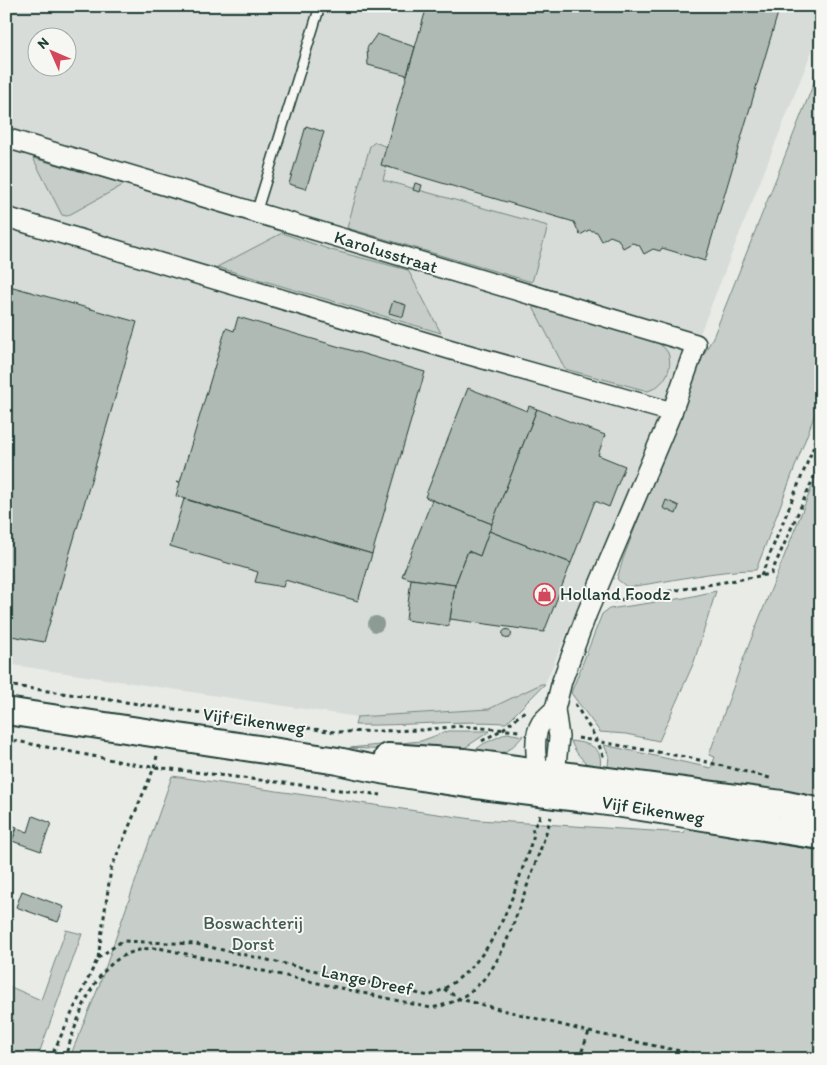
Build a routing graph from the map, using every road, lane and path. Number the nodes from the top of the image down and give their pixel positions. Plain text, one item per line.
1 (320, 6) edge
2 (6, 138) edge
3 (256, 213) junction
4 (6, 217) edge
5 (672, 412) junction
6 (821, 429) edge
7 (821, 461) edge
8 (761, 577) junction
9 (592, 604) junction
10 (562, 681) junction
11 (6, 685) edge
12 (6, 711) edge
13 (503, 729) dead end
14 (162, 734) junction
15 (6, 739) edge
16 (154, 768) junction
17 (776, 780) dead end
18 (546, 793) junction
19 (382, 795) dead end
20 (821, 812) edge
21 (821, 836) edge
22 (98, 958) junction
23 (444, 989) junction
24 (460, 999) junction
25 (589, 1032) junction
26 (50, 1059) edge
27 (64, 1059) edge
28 (579, 1059) edge
29 (718, 1059) edge

1 - 3 lane
2 - 3 street, Karolusstraat
3 - 5 street, Karolusstraat
4 - 5 street
5 - 9 street, Karolusstraat
6 - 8 path
7 - 8 path
8 - 9 path
9 - 10 street, Karolusstraat
10 - 17 path
10 - 18 street, Karolusstraat
11 - 13 path, Vijf Eikenweg
12 - 14 main road, Vijf Eikenweg
14 - 16 path
14 - 18 main road, Vijf Eikenweg
15 - 16 path
16 - 19 path
16 - 22 path
18 - 20 main road, Vijf Eikenweg
18 - 21 main road, Vijf Eikenweg
18 - 23 path
18 - 24 path, Lange Dreef
22 - 23 path
22 - 26 path
23 - 24 path
24 - 25 path
24 - 27 path, Lange Dreef
25 - 28 path
25 - 29 path

